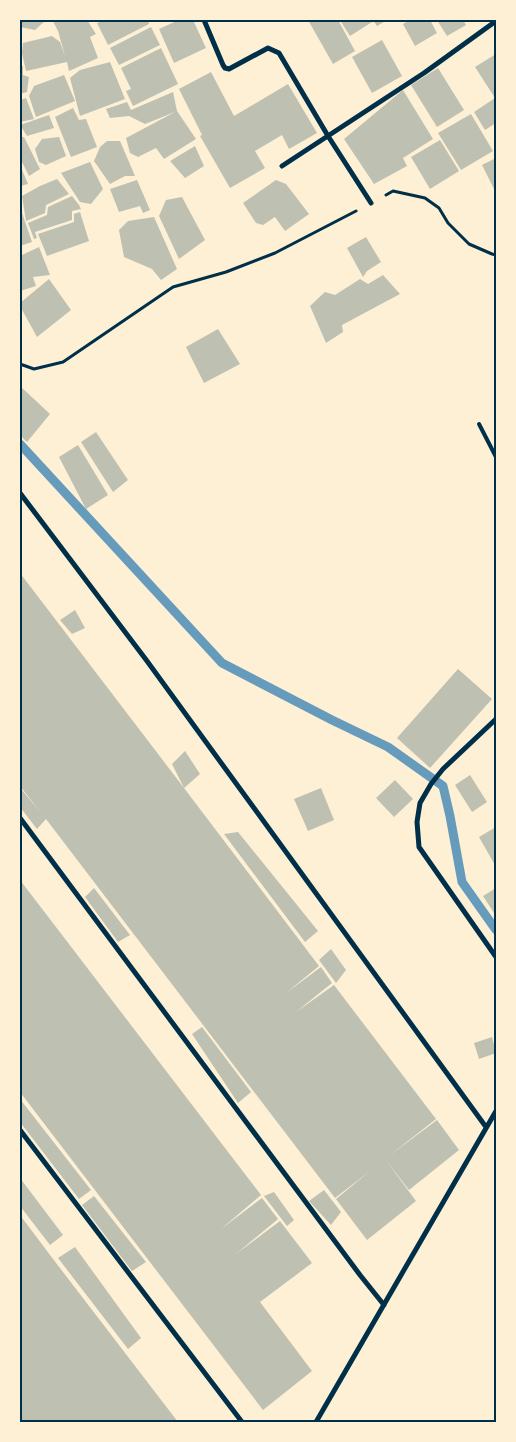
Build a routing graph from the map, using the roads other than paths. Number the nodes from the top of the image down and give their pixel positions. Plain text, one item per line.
1 (204, 20) edge
2 (496, 21) edge
3 (328, 136) junction
4 (282, 166) dead end
5 (371, 203) road end
6 (479, 424) dead end
7 (496, 457) edge
8 (20, 493) edge
9 (496, 719) edge
10 (20, 818) edge
11 (496, 957) edge
12 (496, 1111) edge
13 (486, 1127) junction
14 (20, 1130) edge
15 (384, 1305) junction
16 (242, 1422) edge
17 (316, 1422) edge

1 - 3 street
2 - 3 street
3 - 4 street
3 - 5 street
6 - 7 lane
8 - 13 street
9 - 11 street
10 - 15 street
12 - 13 street
13 - 15 street
14 - 16 street
15 - 17 street

